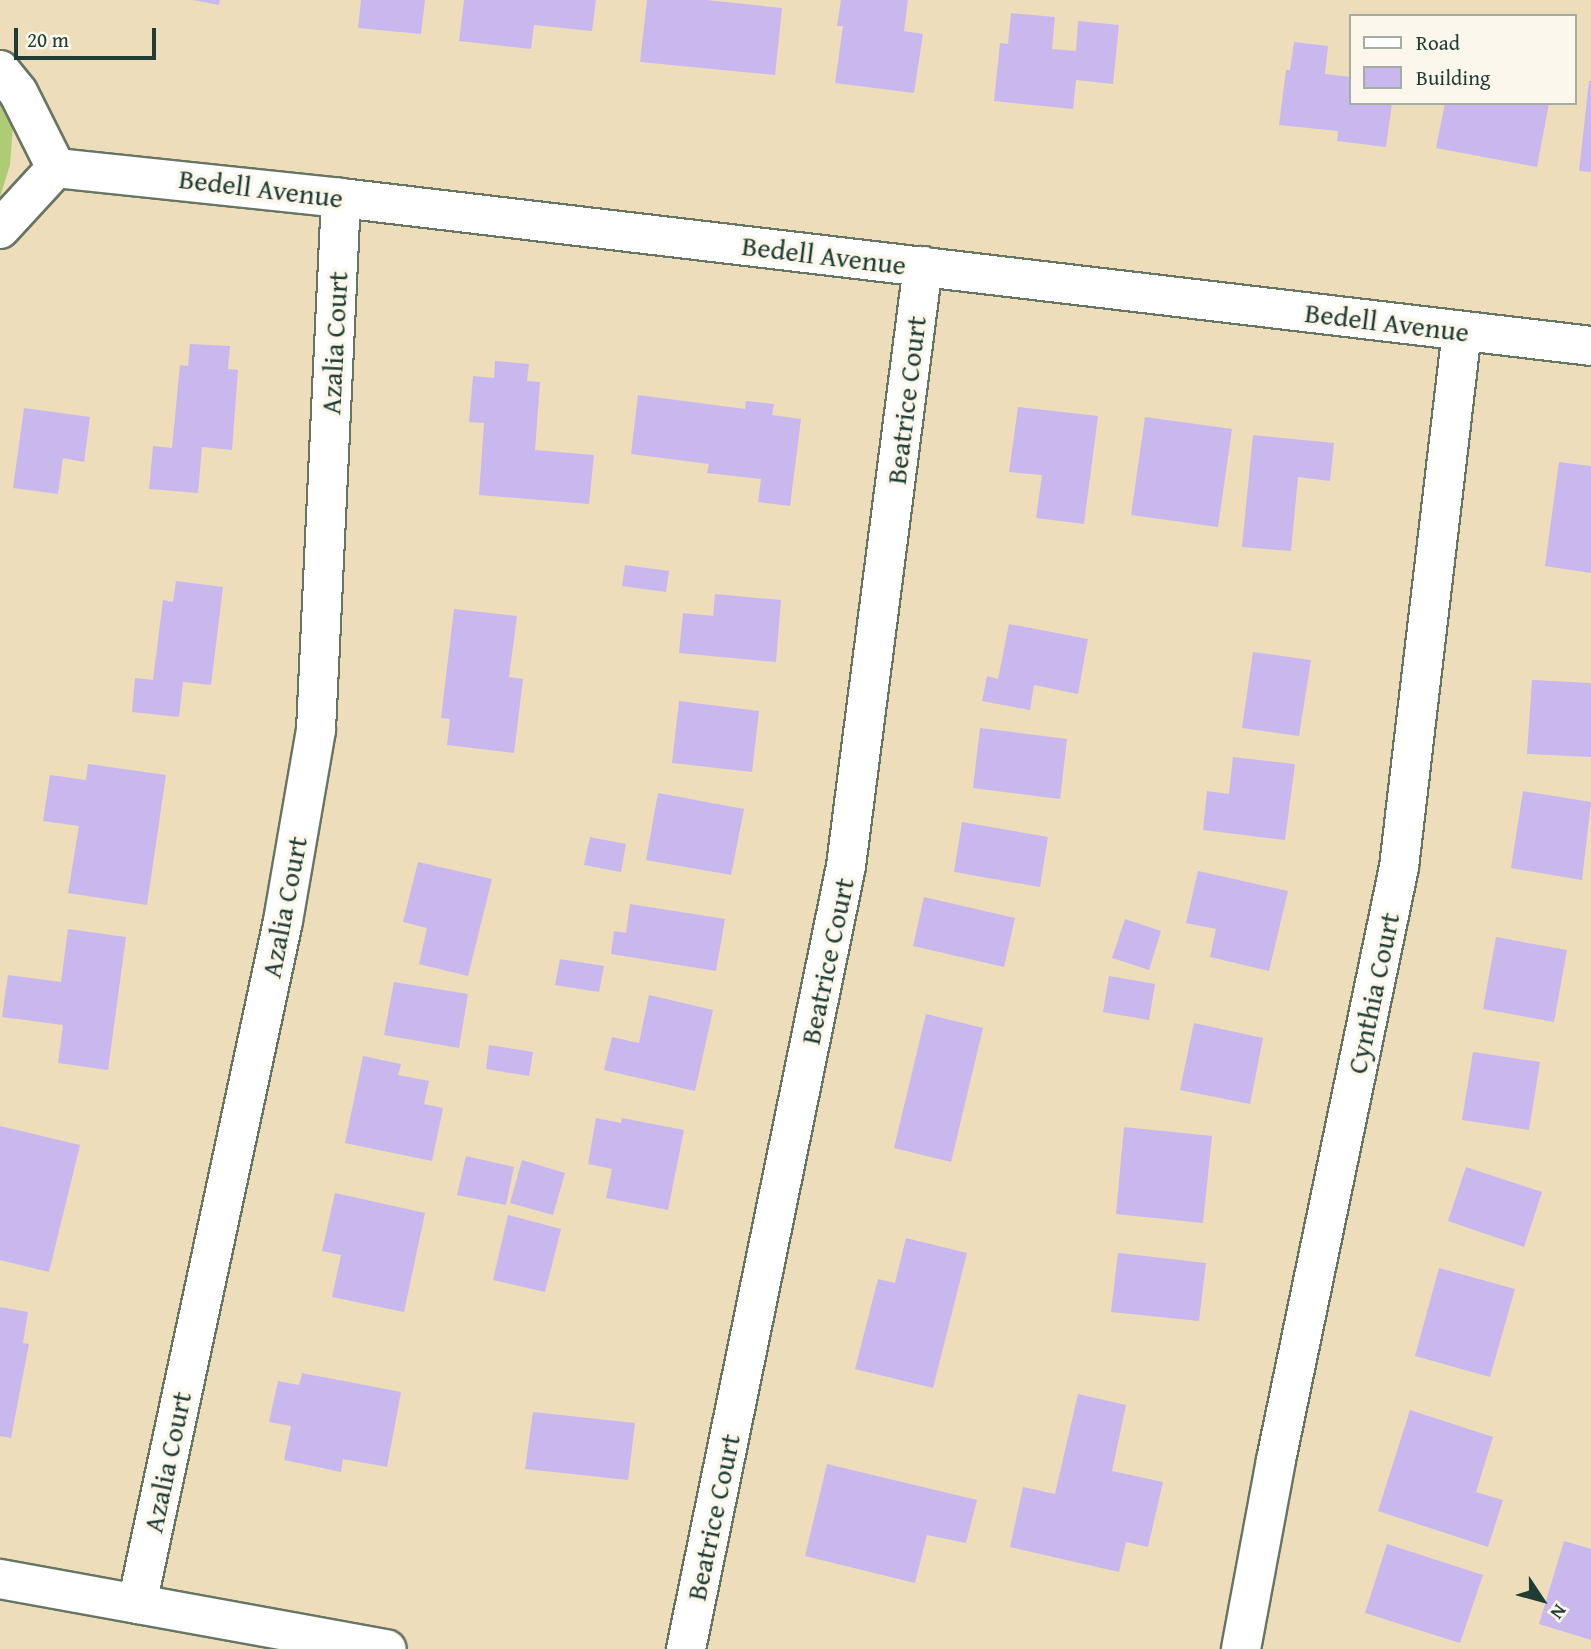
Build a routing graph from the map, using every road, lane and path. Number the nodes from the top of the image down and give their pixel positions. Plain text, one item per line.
1 (0, 69) edge
2 (57, 168) junction
3 (341, 198) junction
4 (0, 229) edge
5 (923, 267) junction
6 (1462, 331) junction
7 (1591, 346) edge
8 (0, 1579) edge
9 (137, 1604) junction
10 (387, 1649) edge
11 (686, 1649) edge
12 (1241, 1649) edge

1 - 2 street
2 - 3 street, Bedell Avenue
2 - 4 street
3 - 5 street, Bedell Avenue
3 - 9 street, Azalia Court
5 - 6 street, Bedell Avenue
5 - 11 street, Beatrice Court
6 - 7 street, Bedell Avenue
6 - 12 street, Cynthia Court
8 - 9 street
9 - 10 street

